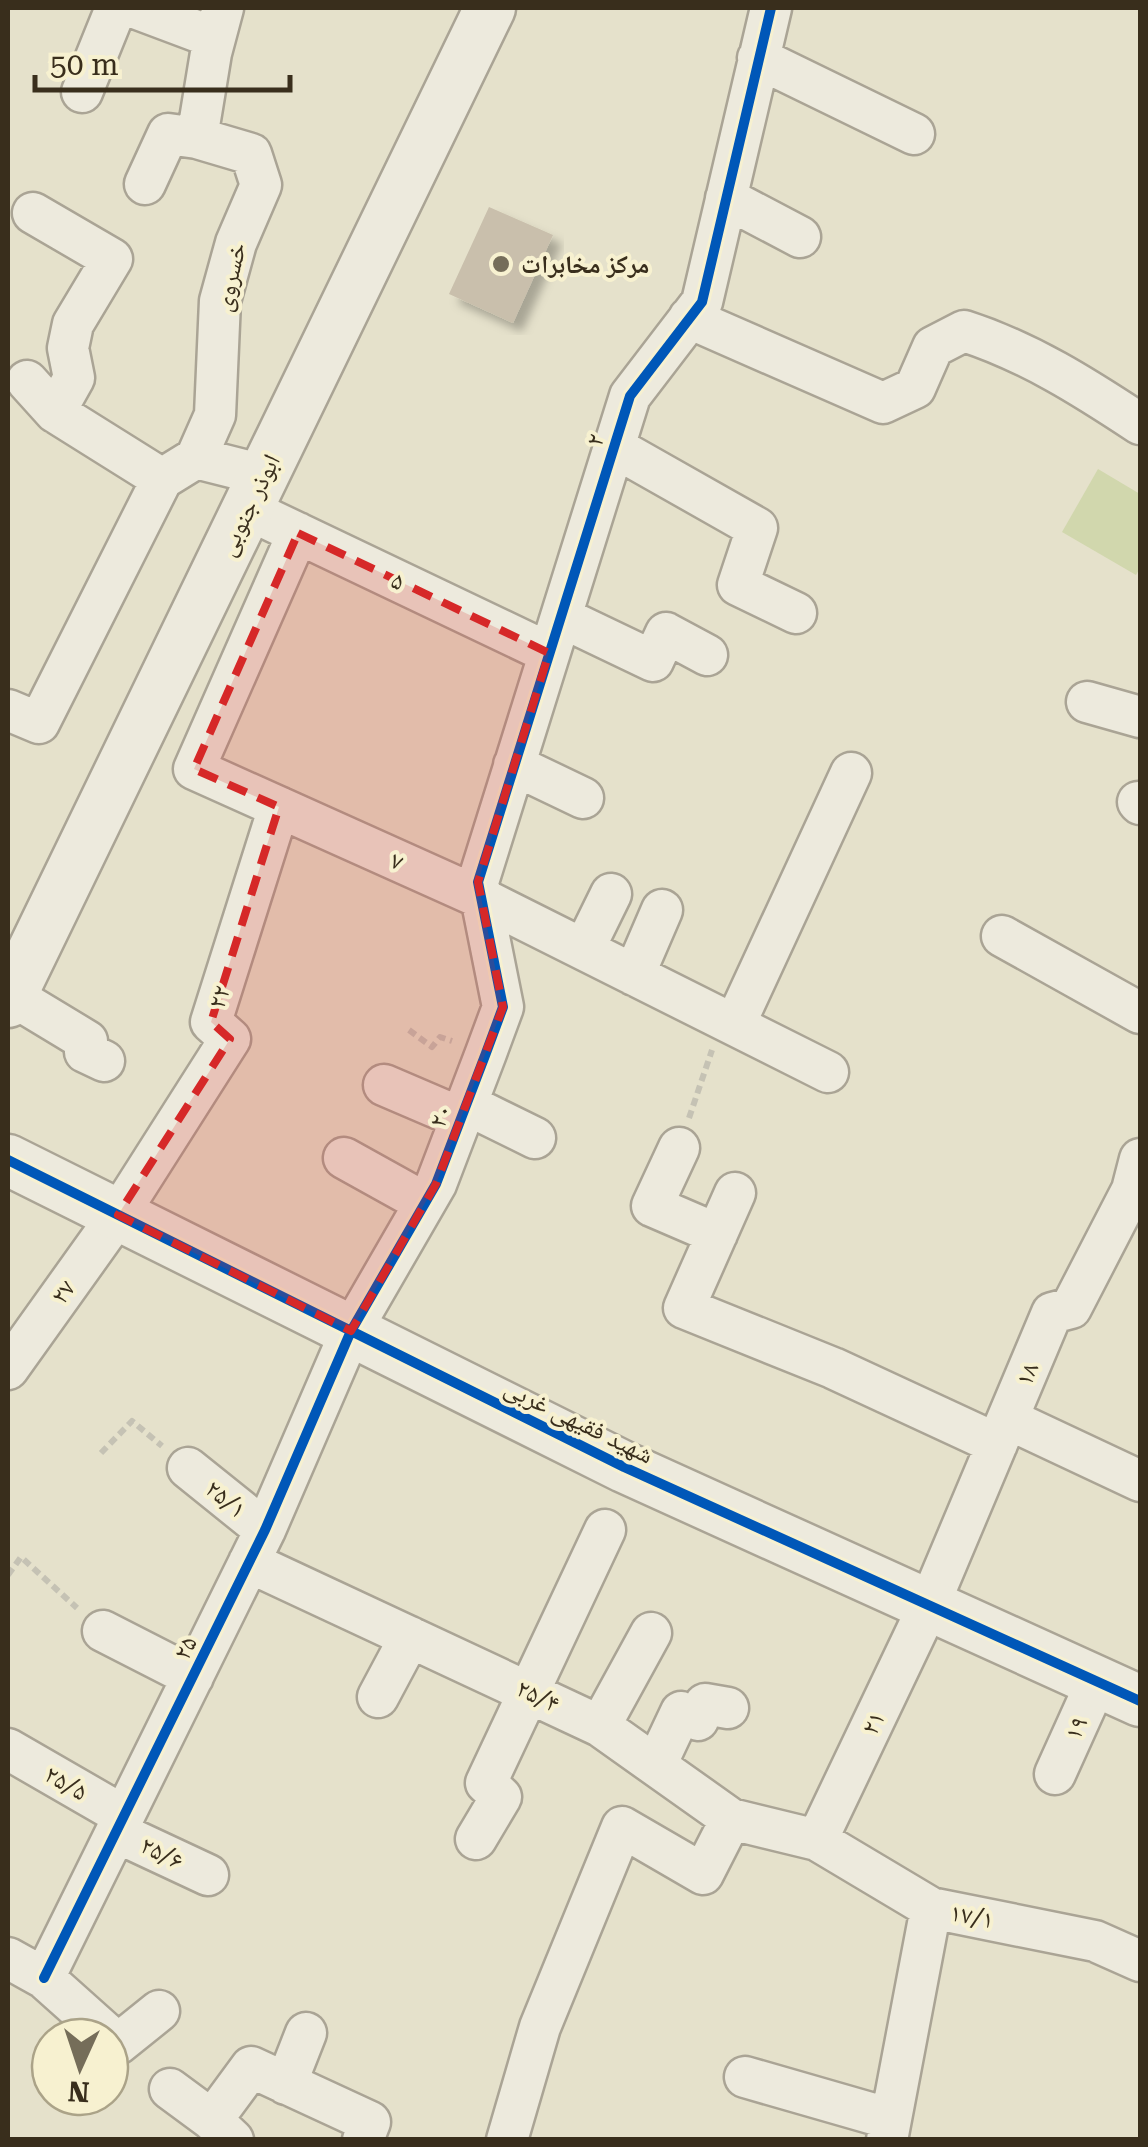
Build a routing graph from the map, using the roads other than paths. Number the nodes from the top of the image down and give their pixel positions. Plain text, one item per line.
1 (116, 8) edge
2 (135, 8) edge
3 (490, 8) edge
4 (764, 10) edge
5 (219, 23) edge
6 (758, 58) junction
7 (82, 92) dead end
8 (914, 134) dead end
9 (197, 138) junction
10 (145, 184) dead end
11 (726, 198) junction
12 (33, 213) dead end
13 (800, 236) dead end
14 (689, 318) junction
15 (27, 381) dead end
16 (55, 412) junction
17 (1140, 424) edge
18 (614, 447) junction
19 (179, 469) junction
20 (255, 492) junction
21 (298, 534) junction
22 (796, 613) dead end
23 (555, 635) junction
24 (707, 655) dead end
25 (1087, 702) dead end
26 (8, 710) edge
27 (1140, 716) edge
28 (514, 765) junction
29 (851, 773) dead end
30 (583, 798) dead end
31 (278, 807) junction
32 (611, 894) dead end
33 (481, 898) junction
34 (662, 910) dead end
35 (22, 933) edge
36 (1002, 936) dead end
37 (584, 950) junction
38 (634, 974) junction
39 (9, 998) edge
40 (1140, 1014) edge
41 (729, 1022) junction
42 (104, 1061) dead end
43 (828, 1072) dead end
44 (384, 1085) dead end
45 (464, 1111) junction
46 (535, 1138) dead end
47 (678, 1148) road end
48 (344, 1158) dead end
49 (1140, 1159) edge
50 (8, 1160) edge
51 (734, 1193) dead end
52 (425, 1203) junction
53 (118, 1216) junction
54 (716, 1234) junction
55 (350, 1331) junction
56 (8, 1370) edge
57 (1003, 1431) junction
58 (188, 1468) road end
59 (1140, 1481) edge
60 (605, 1530) dead end
61 (257, 1546) junction
62 (929, 1605) junction
63 (103, 1631) road end
64 (651, 1633) dead end
65 (410, 1637) junction
66 (193, 1677) junction
67 (1119, 1691) edge
68 (528, 1692) junction
69 (378, 1697) dead end
70 (728, 1708) dead end
71 (600, 1726) junction
72 (8, 1749) edge
73 (656, 1765) junction
74 (1055, 1774) dead end
75 (731, 1819) junction
76 (120, 1824) junction
77 (476, 1839) dead end
78 (816, 1840) junction
79 (208, 1875) dead end
80 (931, 1908) junction
81 (8, 1958) edge
82 (1140, 1961) edge
83 (44, 1978) junction
84 (160, 2011) dead end
85 (84, 2017) edge
86 (130, 2032) edge
87 (306, 2033) dead end
88 (745, 2077) dead end
89 (286, 2084) junction
90 (170, 2089) dead end
91 (889, 2129) edge
92 (223, 2130) edge
93 (363, 2140) edge
94 (506, 2140) edge

1 - 7 street
2 - 5 street
3 - 20 street, ابوذر جنوبی
4 - 6 street, ۲
5 - 9 street
6 - 8 street
6 - 11 street, ۲
9 - 10 street
9 - 19 street, خسروی
11 - 13 street
11 - 14 street, ۲
12 - 16 street
14 - 17 street
14 - 18 street, ۲
15 - 16 street
16 - 19 street
18 - 22 street
18 - 23 street, ۲
19 - 20 street
19 - 26 street, خسروی
20 - 21 street, ۵
20 - 35 street, ابوذر جنوبی
21 - 23 street, ۵
21 - 31 street, ۷
23 - 24 street, ۵
23 - 28 street, ۲
25 - 27 street
28 - 30 street
28 - 33 street, ۲
29 - 41 street
31 - 33 street, ۷
31 - 53 street, ۲۲
32 - 37 street
33 - 37 street, ۷
33 - 45 street, ۲۰
34 - 38 street
35 - 39 street, ابوذر جنوبی
36 - 40 street
37 - 38 street, ۷
38 - 41 street, ۷
39 - 42 street
41 - 43 street, ۷
44 - 45 street
45 - 46 street
45 - 52 street, ۲۰
47 - 54 street
48 - 52 street
49 - 57 street, ۱۸
50 - 53 street, شهید فقیهی غربی
51 - 54 street
52 - 55 street, ۲۰
53 - 55 street, شهید فقیهی غربی
53 - 56 street, ۲۷
54 - 57 street
55 - 61 street, ۲۵
55 - 62 street, شهید فقیهی غربی
57 - 59 street
57 - 62 street, ۱۸
58 - 61 street, ۲۵/۱
60 - 68 street
61 - 65 street, ۲۵/۴
61 - 66 street, ۲۵
62 - 67 street, شهید فقیهی غربی
62 - 78 street, ۲۱
63 - 66 street
64 - 71 street
65 - 68 street, ۲۵/۴
65 - 69 street
66 - 76 street, ۲۵
67 - 74 street, ۱۹
68 - 71 street, ۲۵/۴
68 - 77 street
70 - 73 street
71 - 73 street, ۲۵/۴
72 - 76 street, ۲۵/۵
73 - 75 street, ۲۵/۴
75 - 78 street, ۲۵/۴
75 - 94 street
76 - 79 street, ۲۵/۶
76 - 83 street, ۲۵
78 - 80 street, ۱۷/۱
80 - 82 street, ۱۷/۱
80 - 91 street
81 - 83 street
83 - 85 street
84 - 86 street
87 - 89 street
88 - 91 street
89 - 92 street
89 - 93 street
90 - 92 street

